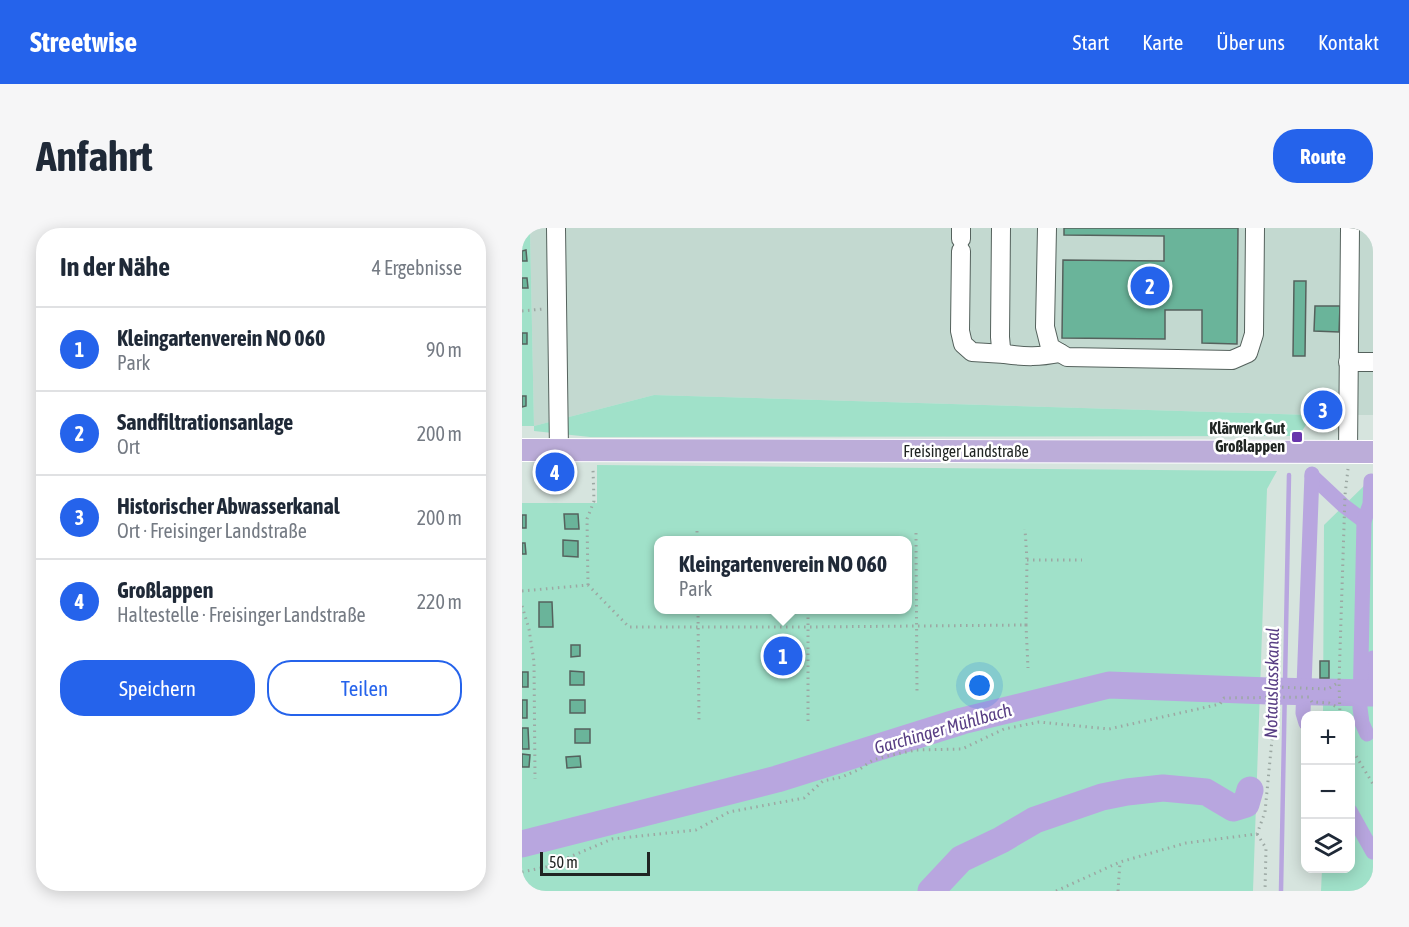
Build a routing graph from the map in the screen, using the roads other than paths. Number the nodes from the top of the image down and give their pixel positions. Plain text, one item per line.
1 (556, 228) edge
2 (1001, 228) edge
3 (1047, 228) edge
4 (1254, 228) edge
5 (1350, 228) edge
6 (961, 239) edge
7 (1060, 353) junction
8 (1005, 354) junction
9 (1348, 362) junction
10 (1373, 362) edge
11 (522, 450) edge
12 (560, 450) junction
13 (1373, 452) edge
14 (1348, 460) junction

1 - 12 lane
2 - 8 lane
3 - 7 lane
4 - 7 lane
5 - 9 lane
6 - 8 lane
7 - 8 lane
9 - 10 lane
9 - 14 lane
11 - 12 main road, Freisinger Landstraße
12 - 14 main road, Freisinger Landstraße
13 - 14 main road, Freisinger Landstraße

